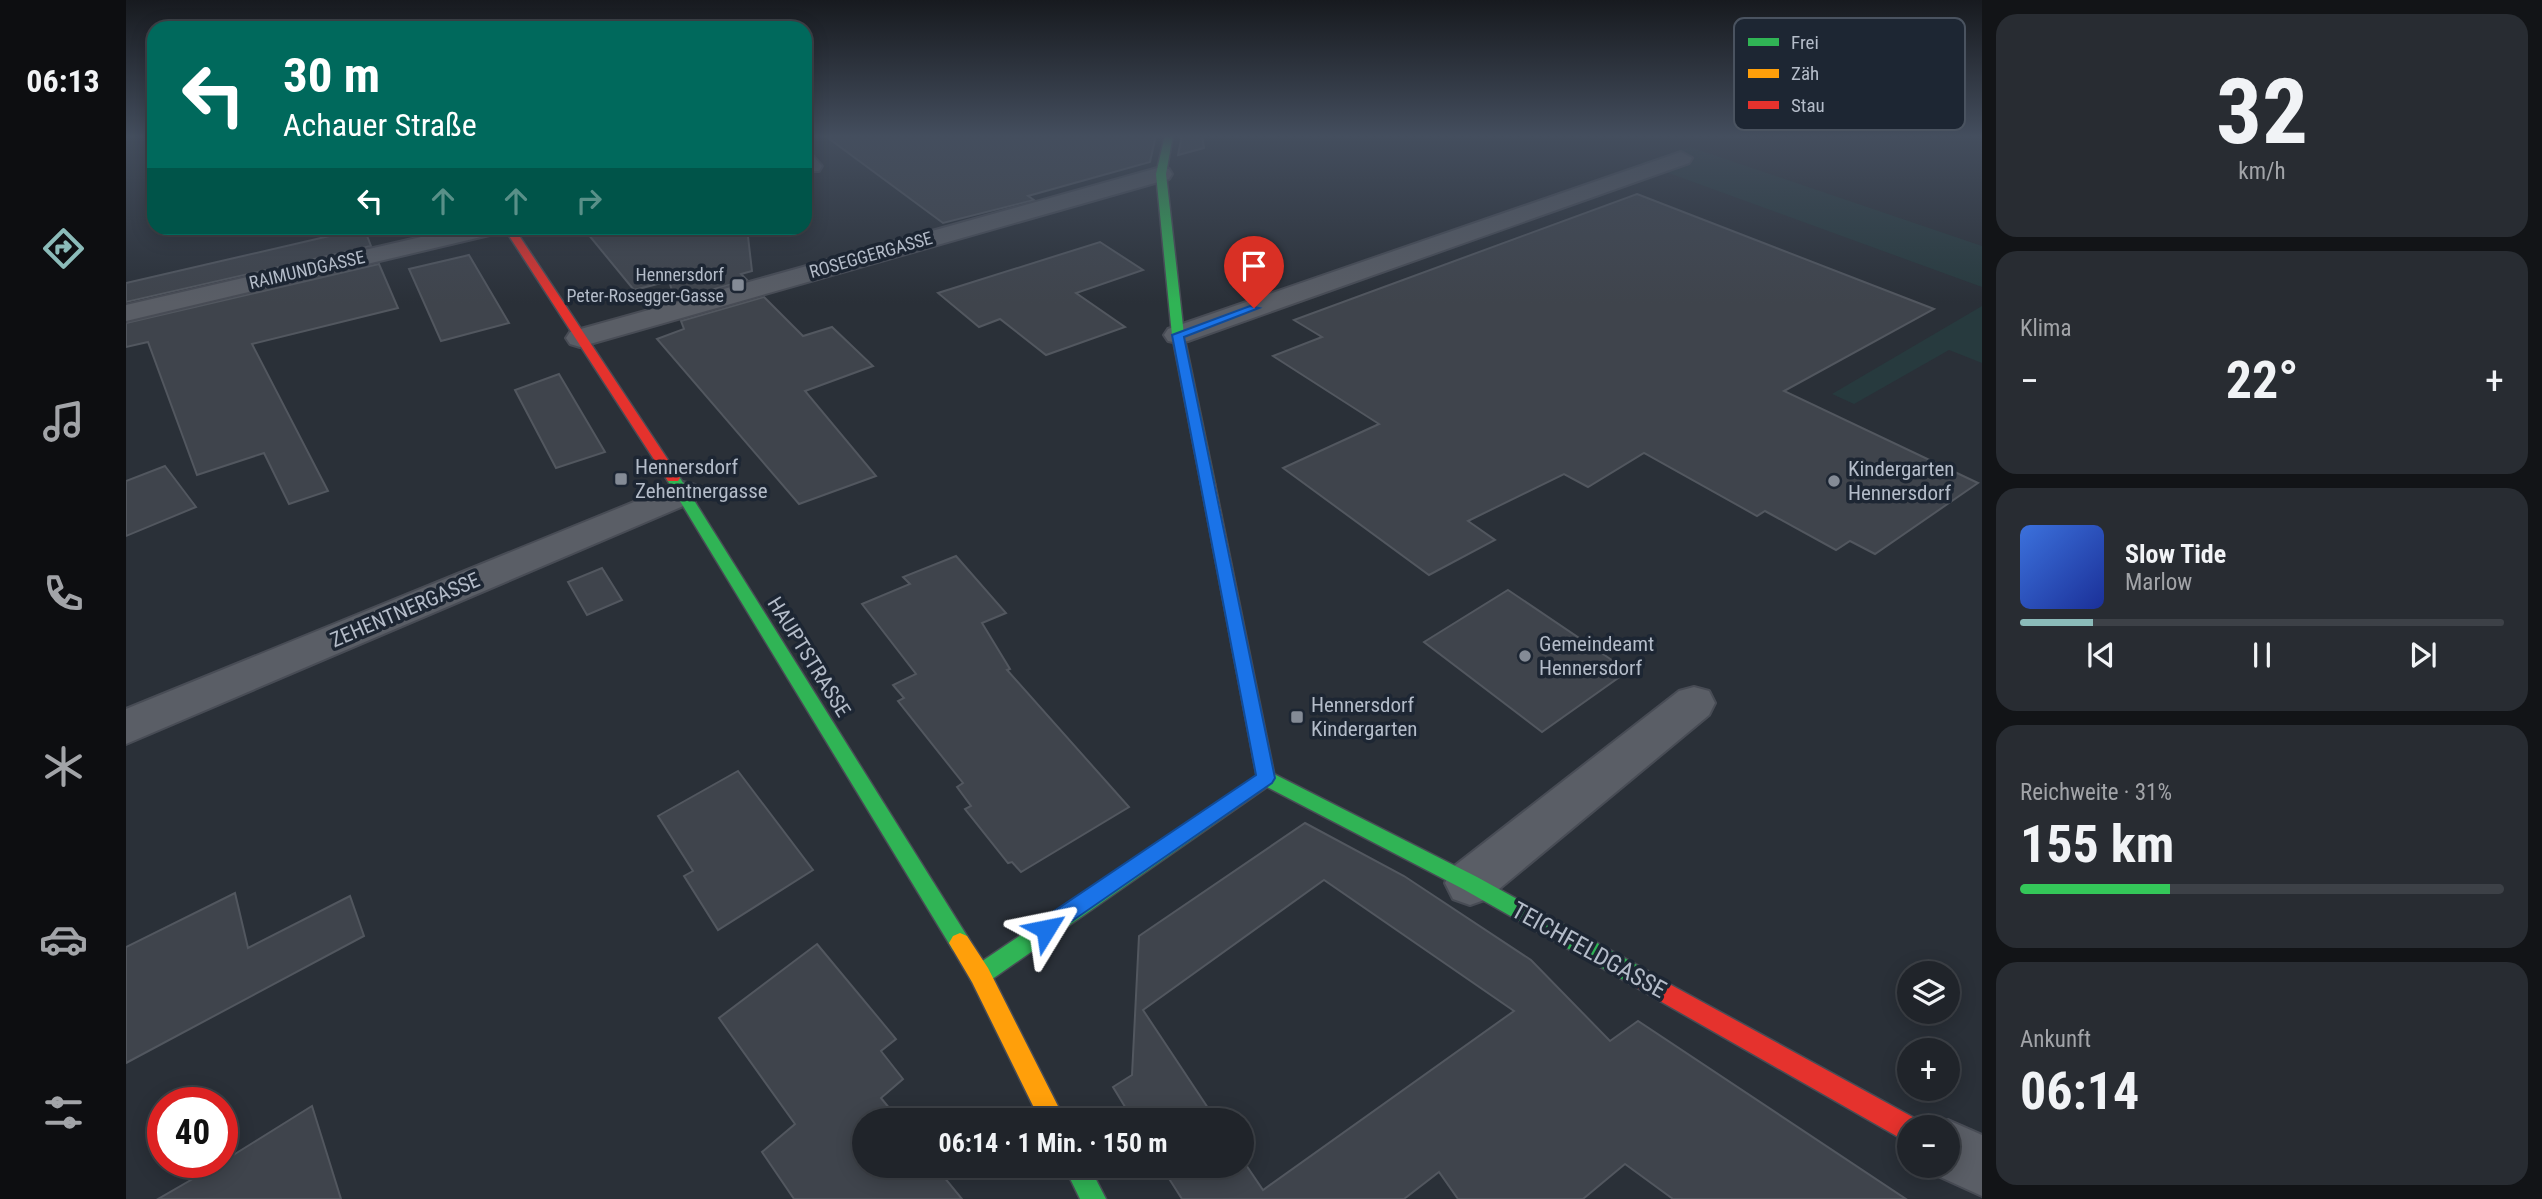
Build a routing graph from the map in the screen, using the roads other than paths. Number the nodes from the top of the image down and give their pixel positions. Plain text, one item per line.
1 (1101, 191) edge
2 (1163, 191) edge
3 (1587, 191) edge
4 (459, 235) edge
5 (514, 235) edge
6 (126, 313) edge
7 (1178, 335) junction
8 (580, 338) junction
9 (683, 493) junction
10 (1695, 703) dead end
11 (126, 727) edge
12 (1266, 778) junction
13 (1470, 883) junction
14 (980, 975) junction
15 (1047, 1108) edge
16 (1897, 1122) edge
17 (1960, 1156) edge
18 (1982, 1166) edge
19 (1082, 1178) edge
20 (1093, 1199) edge

1 - 8 street, ROSEGGERGASSE
2 - 7 street
3 - 7 street
4 - 6 street, RAIMUNDGASSE
5 - 8 street, HAUPTSTRASSE
7 - 12 street
8 - 9 street, HAUPTSTRASSE
9 - 11 street, ZEHENTNERGASSE
9 - 14 street, HAUPTSTRASSE
10 - 13 street
12 - 13 street, TEICHFELDGASSE
12 - 14 street
13 - 16 street, TEICHFELDGASSE
14 - 15 street, HAUPTSTRASSE
17 - 18 street
19 - 20 street

